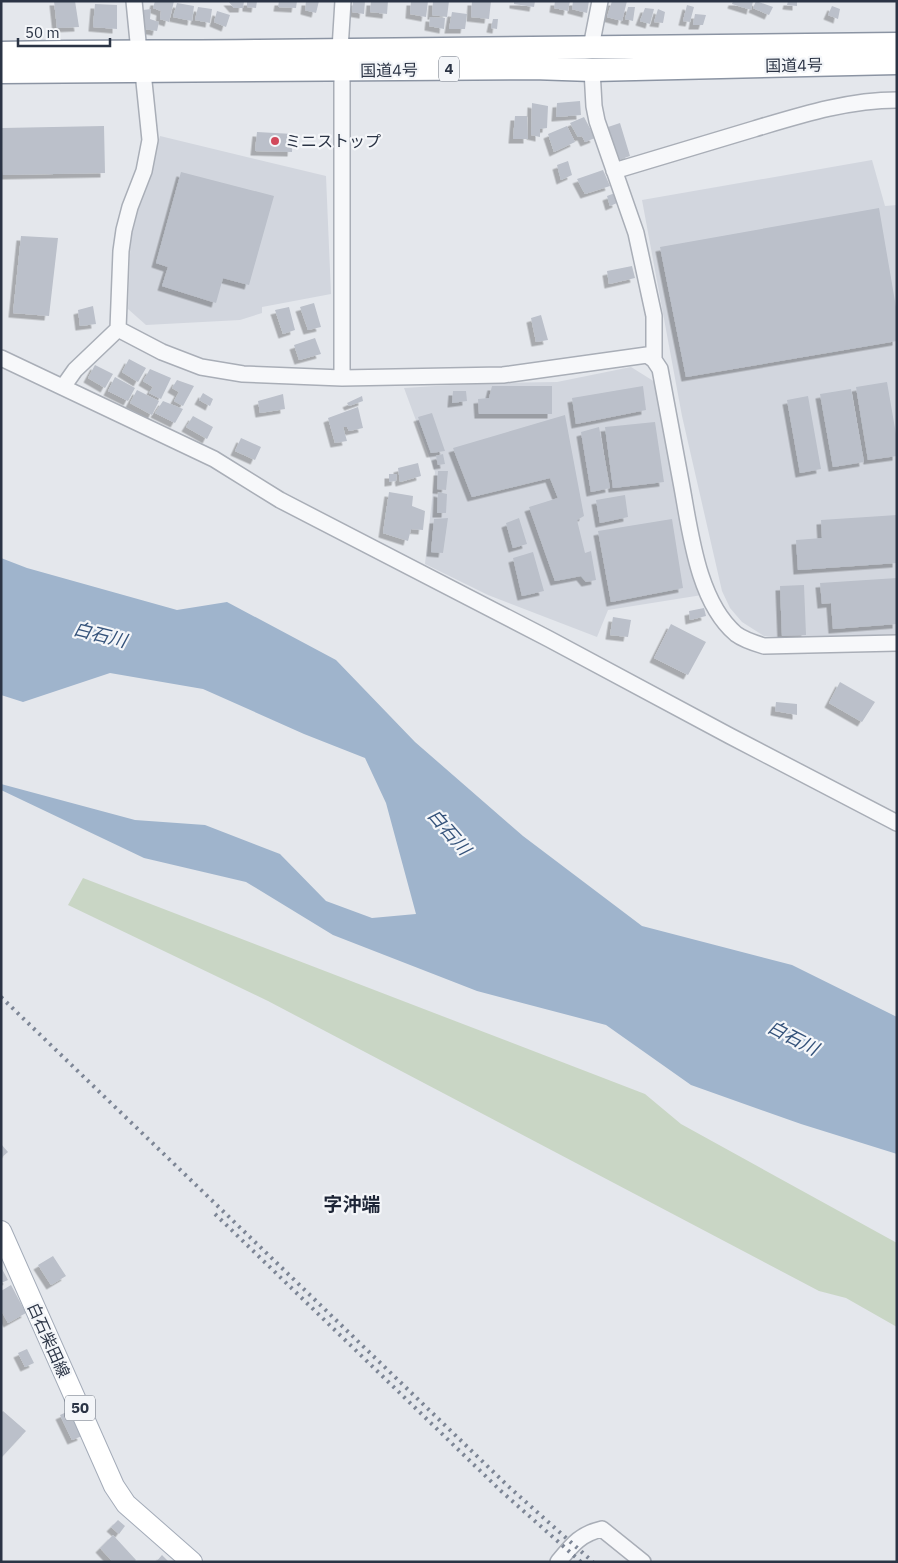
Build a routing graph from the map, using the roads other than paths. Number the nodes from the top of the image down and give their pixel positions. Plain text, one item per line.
1 (134, 1) edge
2 (343, 1) edge
3 (600, 1) edge
4 (897, 44) edge
5 (591, 47) junction
6 (1, 53) edge
7 (341, 60) junction
8 (141, 62) junction
9 (897, 63) edge
10 (592, 70) junction
11 (1, 72) edge
12 (897, 100) edge
13 (614, 171) junction
14 (118, 329) junction
15 (1, 358) edge
16 (654, 360) junction
17 (342, 378) junction
18 (63, 387) junction
19 (897, 642) edge
20 (897, 823) edge
21 (1, 1232) edge
22 (192, 1562) edge
23 (558, 1562) edge
24 (643, 1562) edge

1 - 8 street
2 - 7 street
3 - 5 street
4 - 5 highway, 国道4号 / 4
5 - 7 highway, 国道4号 / 4
6 - 8 highway, 国道4号 / 4
7 - 8 highway, 国道4号 / 4
7 - 10 highway, 国道4号 / 4
7 - 17 street
8 - 11 highway, 国道4号 / 4
8 - 14 street
9 - 10 highway, 国道4号 / 4
10 - 13 street
12 - 13 street
13 - 16 street
14 - 17 street
14 - 18 street
15 - 18 street
16 - 17 street
16 - 19 street
18 - 20 street
21 - 22 main road, 白石柴田線 / 50
23 - 24 street

